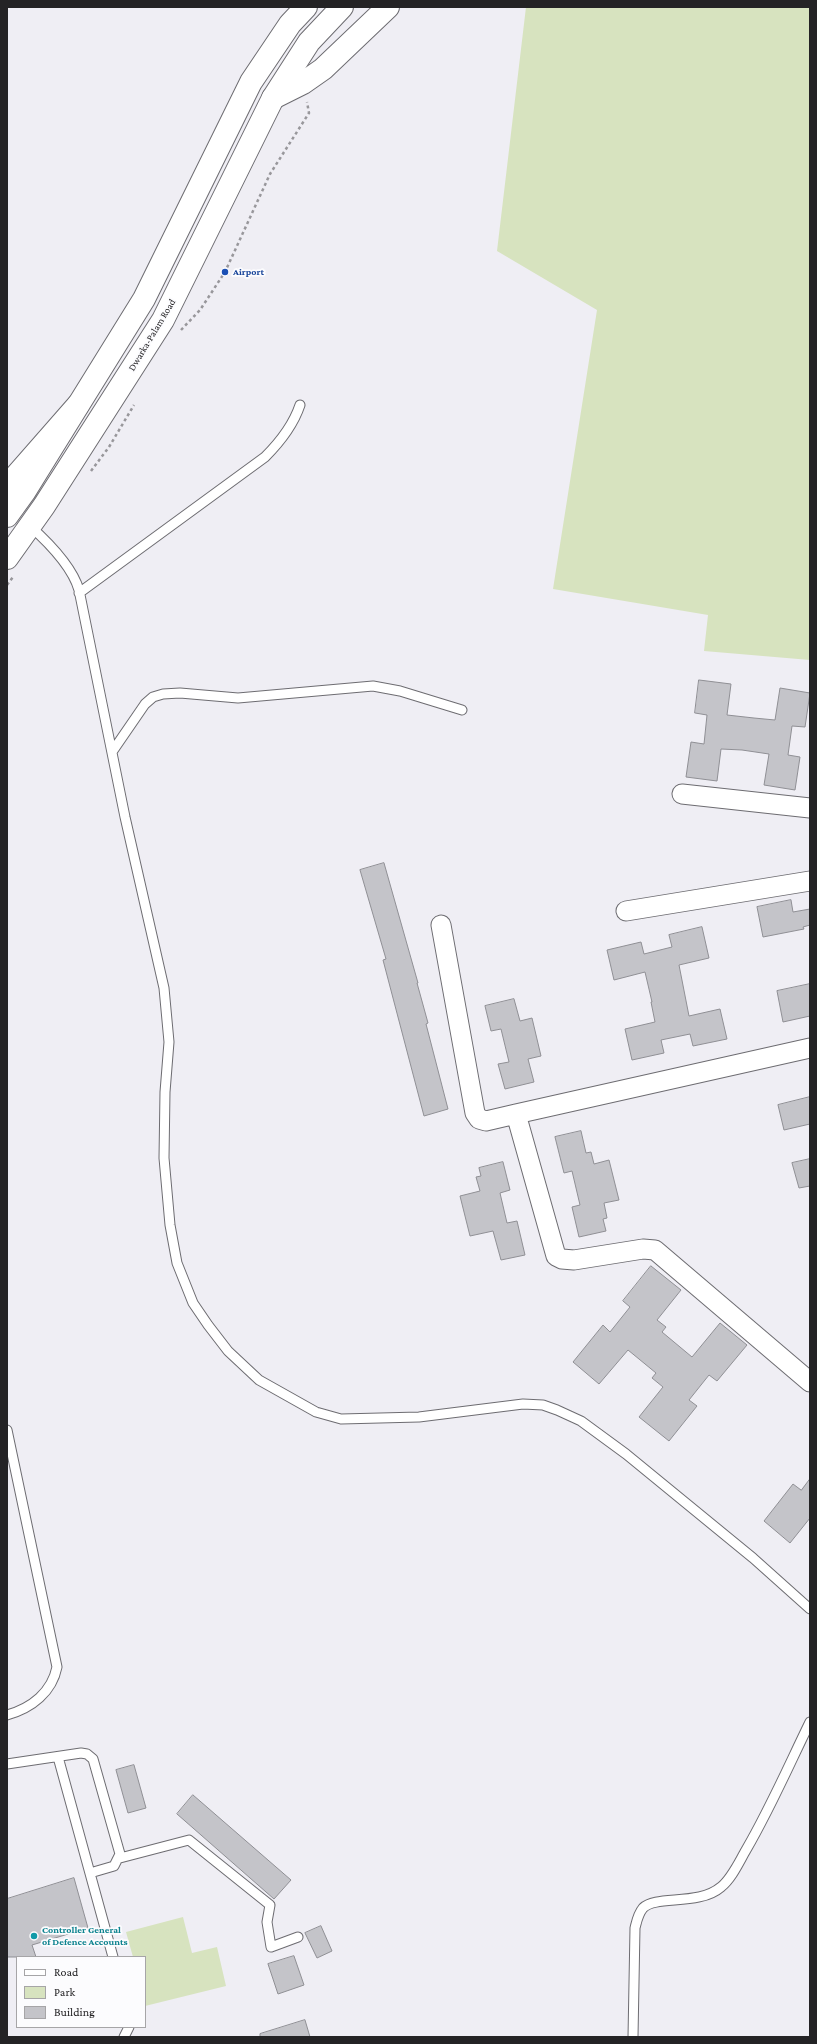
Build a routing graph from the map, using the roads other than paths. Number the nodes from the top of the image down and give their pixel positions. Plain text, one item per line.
1 (306, 7) edge
2 (342, 7) edge
3 (388, 7) edge
4 (273, 98) junction
5 (300, 405) dead end
6 (78, 406) junction
7 (7, 486) edge
8 (7, 516) edge
9 (30, 526) junction
10 (7, 558) edge
11 (79, 593) junction
12 (462, 710) dead end
13 (112, 752) junction
14 (682, 794) dead end
15 (810, 808) edge
16 (810, 881) edge
17 (626, 911) dead end
18 (441, 925) dead end
19 (810, 1048) edge
20 (516, 1114) junction
21 (810, 1382) edge
22 (7, 1430) edge
23 (810, 1609) edge
24 (7, 1715) edge
25 (810, 1722) edge
26 (58, 1757) junction
27 (7, 1764) edge
28 (120, 1858) junction
29 (90, 1873) junction
30 (298, 1937) dead end
31 (112, 1956) edge
32 (128, 2028) edge
33 (124, 2037) edge
34 (633, 2037) edge

1 - 6 main road
2 - 4 main road, Dwarka-Palam Road
3 - 4 main road
4 - 9 main road, Dwarka-Palam Road
5 - 11 lane
6 - 7 main road
6 - 8 main road
9 - 10 main road, Dwarka-Palam Road
9 - 11 lane
11 - 13 lane
12 - 13 lane
13 - 23 lane
14 - 15 street
16 - 17 street
18 - 20 street
19 - 20 street
20 - 21 street
22 - 24 lane
25 - 34 lane
26 - 27 lane
26 - 28 lane
26 - 29 lane
28 - 29 lane
28 - 30 lane
29 - 31 lane
32 - 33 lane

